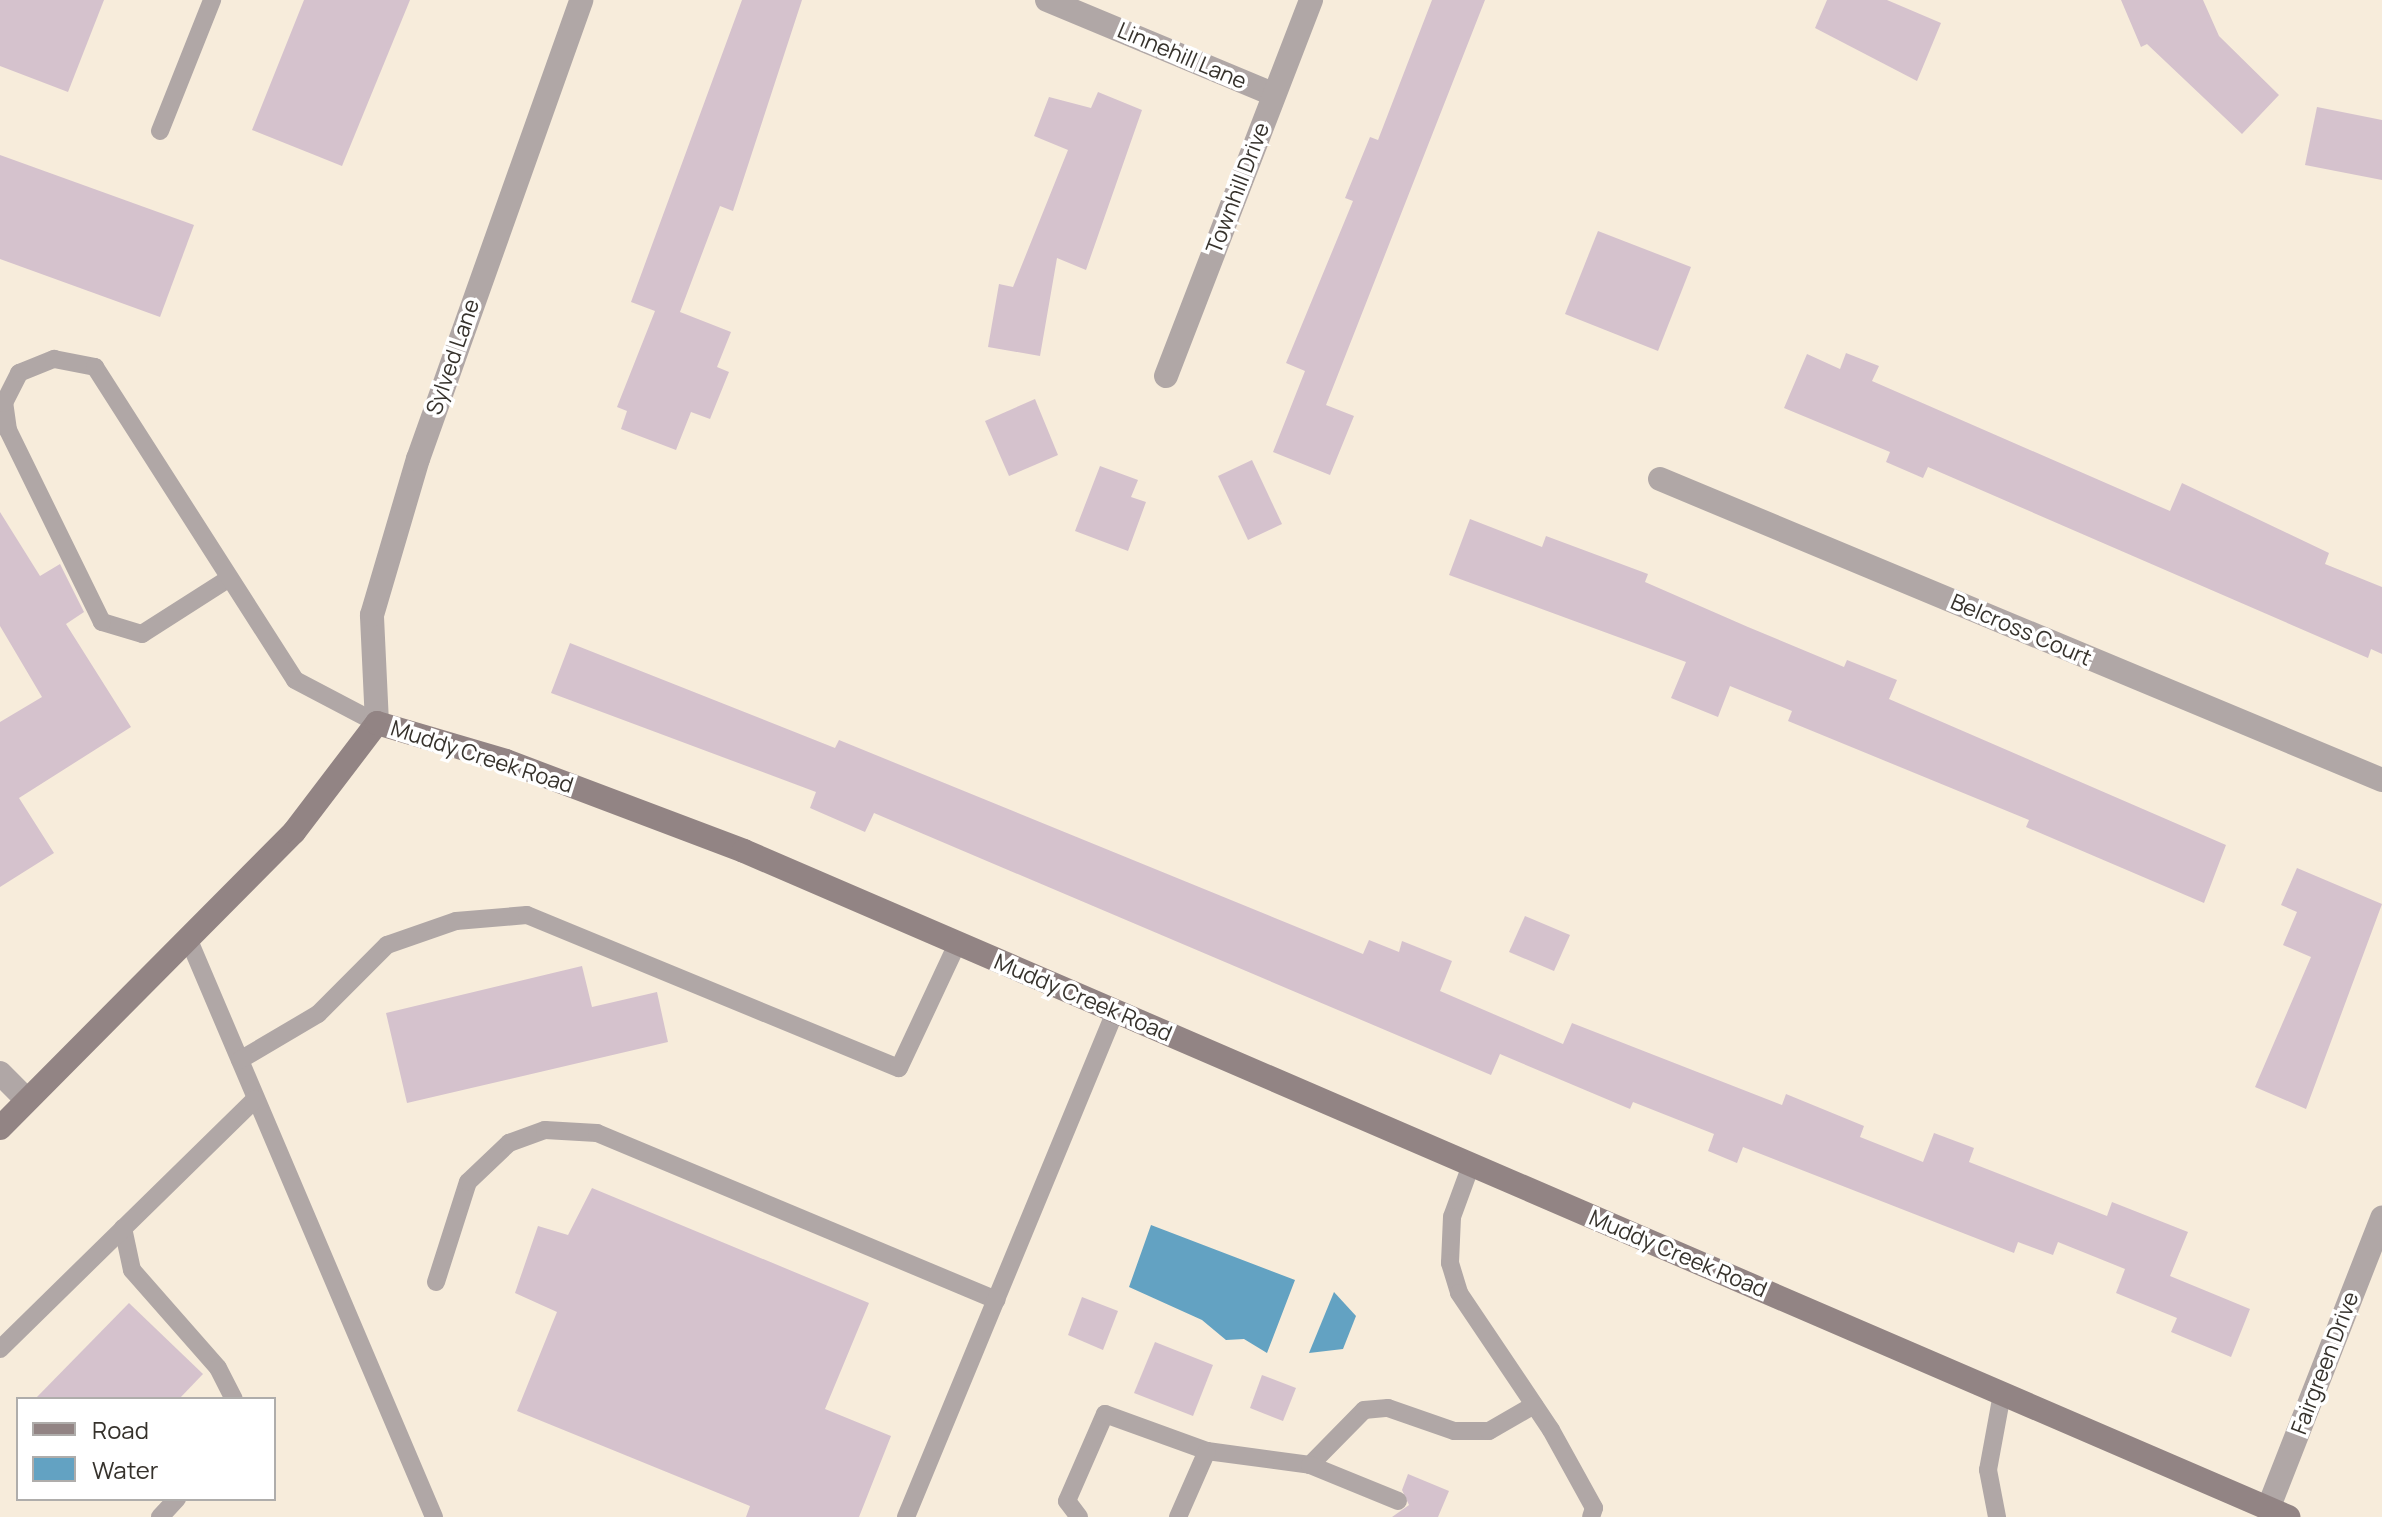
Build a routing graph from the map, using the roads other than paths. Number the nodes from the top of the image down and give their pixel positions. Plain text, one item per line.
1 (212, 0) edge
2 (581, 0) edge
3 (1047, 0) edge
4 (1311, 0) edge
5 (1273, 94) junction
6 (160, 131) dead end
7 (1166, 376) dead end
8 (1660, 479) dead end
9 (228, 579) junction
10 (377, 723) junction
11 (2382, 780) edge
12 (188, 938) junction
13 (957, 944) junction
14 (1115, 1012) junction
15 (240, 1060) junction
16 (0, 1073) edge
17 (26, 1099) junction
18 (255, 1099) junction
19 (0, 1128) edge
20 (1471, 1165) junction
21 (2382, 1218) edge
22 (123, 1228) junction
23 (436, 1282) dead end
24 (996, 1300) junction
25 (0, 1349) edge
26 (2002, 1394) junction
27 (233, 1397) edge
28 (1534, 1405) junction
29 (1207, 1451) junction
30 (1310, 1465) junction
31 (175, 1501) edge
32 (1398, 1501) dead end
33 (2278, 1513) edge
34 (160, 1517) edge
35 (434, 1517) edge
36 (906, 1517) edge
37 (1079, 1517) edge
38 (1178, 1517) edge
39 (1591, 1517) edge
40 (1997, 1517) edge

1 - 6 lane
2 - 10 street, Sylved Lane
3 - 5 street, Linnehill Lane
4 - 5 street, Townhill Drive
5 - 7 street, Townhill Drive
8 - 11 street, Belcross Court
9 - 9 lane
9 - 10 lane
10 - 12 street, Muddy Creek Road
10 - 13 street, Muddy Creek Road
12 - 15 lane
12 - 17 street, Muddy Creek Road
13 - 14 street, Muddy Creek Road
13 - 15 lane
14 - 20 street, Muddy Creek Road
14 - 24 lane
15 - 18 lane
16 - 17 street
17 - 19 street, Muddy Creek Road
18 - 22 lane
18 - 35 lane
20 - 26 street, Muddy Creek Road
20 - 28 lane
21 - 33 street, Fairgreen Drive
22 - 25 lane
22 - 27 lane
23 - 24 lane
24 - 36 lane
26 - 33 street, Muddy Creek Road
26 - 40 lane
28 - 30 lane
28 - 39 lane
29 - 30 lane
29 - 37 lane
29 - 38 lane
30 - 32 lane
31 - 34 lane

